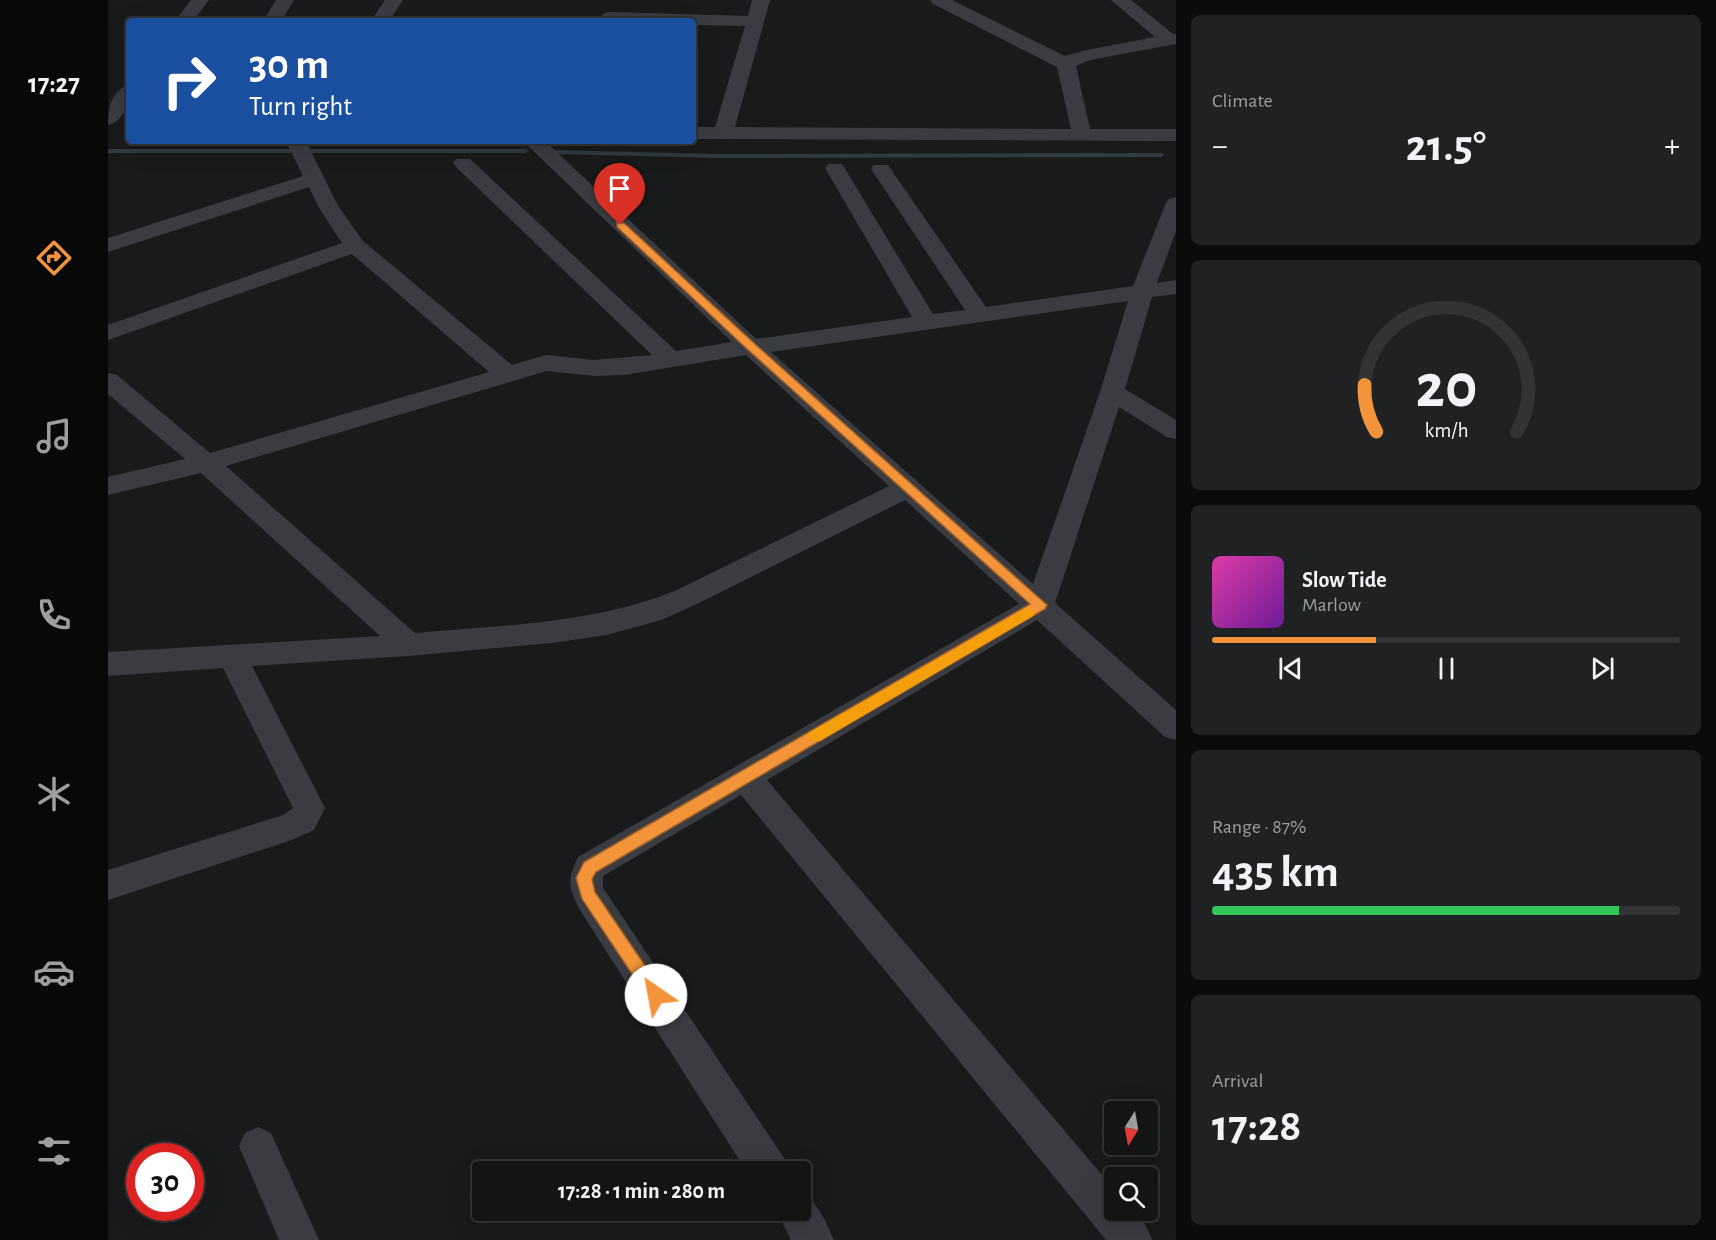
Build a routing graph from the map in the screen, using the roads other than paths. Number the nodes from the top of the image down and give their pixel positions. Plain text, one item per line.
1 (200, 0) edge
2 (285, 0) edge
3 (394, 0) edge
4 (618, 0) edge
5 (761, 0) edge
6 (939, 0) edge
7 (1120, 0) edge
8 (186, 18) edge
9 (274, 18) edge
10 (382, 18) edge
11 (609, 18) edge
12 (696, 20) edge
13 (755, 21) junction
14 (1173, 39) edge
15 (1066, 64) junction
16 (126, 96) edge
17 (108, 119) edge
18 (108, 129) edge
19 (126, 129) edge
20 (696, 133) edge
21 (723, 134) junction
22 (1082, 135) junction
23 (1176, 135) edge
24 (297, 144) edge
25 (536, 144) edge
26 (464, 163) dead end
27 (835, 168) dead end
28 (881, 169) dead end
29 (314, 179) junction
30 (1176, 203) edge
31 (108, 245) edge
32 (355, 246) junction
33 (1176, 287) edge
34 (1142, 292) junction
35 (980, 315) junction
36 (926, 322) junction
37 (108, 333) edge
38 (751, 347) junction
39 (671, 360) junction
40 (507, 374) junction
41 (108, 381) edge
42 (1112, 392) junction
43 (1176, 431) edge
44 (206, 463) junction
45 (108, 486) edge
46 (909, 487) junction
47 (1040, 605) junction
48 (409, 645) junction
49 (232, 656) junction
50 (108, 664) edge
51 (1176, 728) edge
52 (746, 777) junction
53 (108, 885) edge
54 (258, 1146) dead end
55 (763, 1161) edge
56 (802, 1221) edge
57 (299, 1240) edge
58 (814, 1240) edge
59 (1132, 1240) edge

1 - 8 street
2 - 9 street
3 - 10 street
4 - 11 street
5 - 13 street
6 - 15 street
7 - 14 street
12 - 13 street
13 - 21 street
14 - 15 street
15 - 22 street
16 - 17 street
18 - 19 street
20 - 21 street
21 - 22 street
22 - 23 street
24 - 29 street
25 - 38 street
26 - 39 street
27 - 36 street
28 - 35 street
29 - 31 street
29 - 32 street
30 - 34 street
32 - 37 street
32 - 40 street
33 - 34 street
34 - 35 street
34 - 42 street
35 - 36 street
36 - 38 street
38 - 39 street
38 - 46 street
39 - 40 street
40 - 44 street
41 - 44 street
42 - 43 street
42 - 47 street
44 - 45 street
44 - 48 street
46 - 47 street
46 - 48 street
47 - 51 street
47 - 52 street
48 - 49 street
49 - 50 street
49 - 53 street
52 - 55 street
52 - 59 street
54 - 57 street
56 - 58 street

